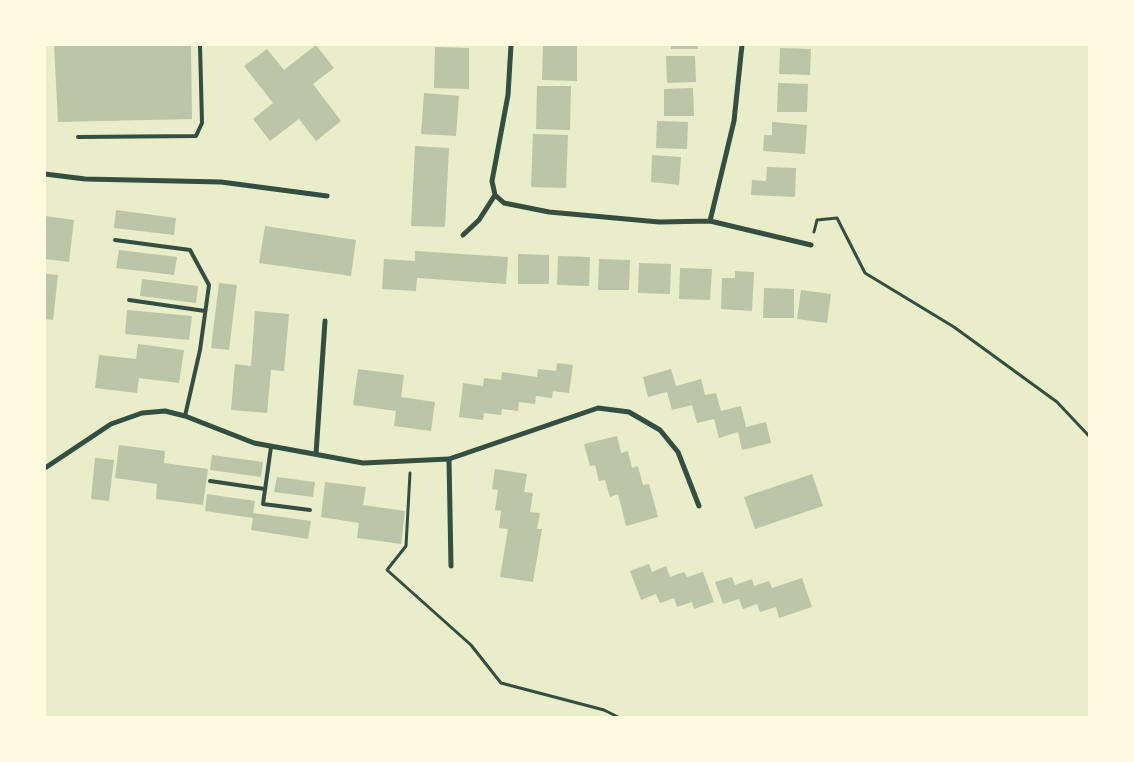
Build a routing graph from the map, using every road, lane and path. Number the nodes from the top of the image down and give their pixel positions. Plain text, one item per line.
1 (200, 45) edge
2 (511, 45) edge
3 (742, 45) edge
4 (78, 137) dead end
5 (45, 174) edge
6 (495, 195) junction
7 (327, 196) dead end
8 (710, 221) junction
9 (463, 235) dead end
10 (115, 240) dead end
11 (811, 245) joint
12 (129, 300) dead end
13 (205, 310) junction
14 (325, 321) dead end
15 (185, 416) junction
16 (1089, 436) edge
17 (271, 447) junction
18 (316, 454) junction
19 (449, 459) junction
20 (410, 461) junction
21 (45, 468) edge
22 (210, 481) dead end
23 (265, 489) junction
24 (699, 506) dead end
25 (310, 510) dead end
26 (451, 566) dead end
27 (618, 717) edge

1 - 4 lane
2 - 6 street
3 - 8 street
5 - 7 street
6 - 8 street
6 - 9 street
8 - 11 street
10 - 13 lane
11 - 16 path
12 - 13 lane
13 - 15 lane
14 - 18 street
15 - 17 street
15 - 21 street
17 - 18 street
17 - 23 lane
18 - 20 street
19 - 20 street
19 - 24 street
19 - 26 street
20 - 27 path
22 - 23 lane
23 - 25 lane

